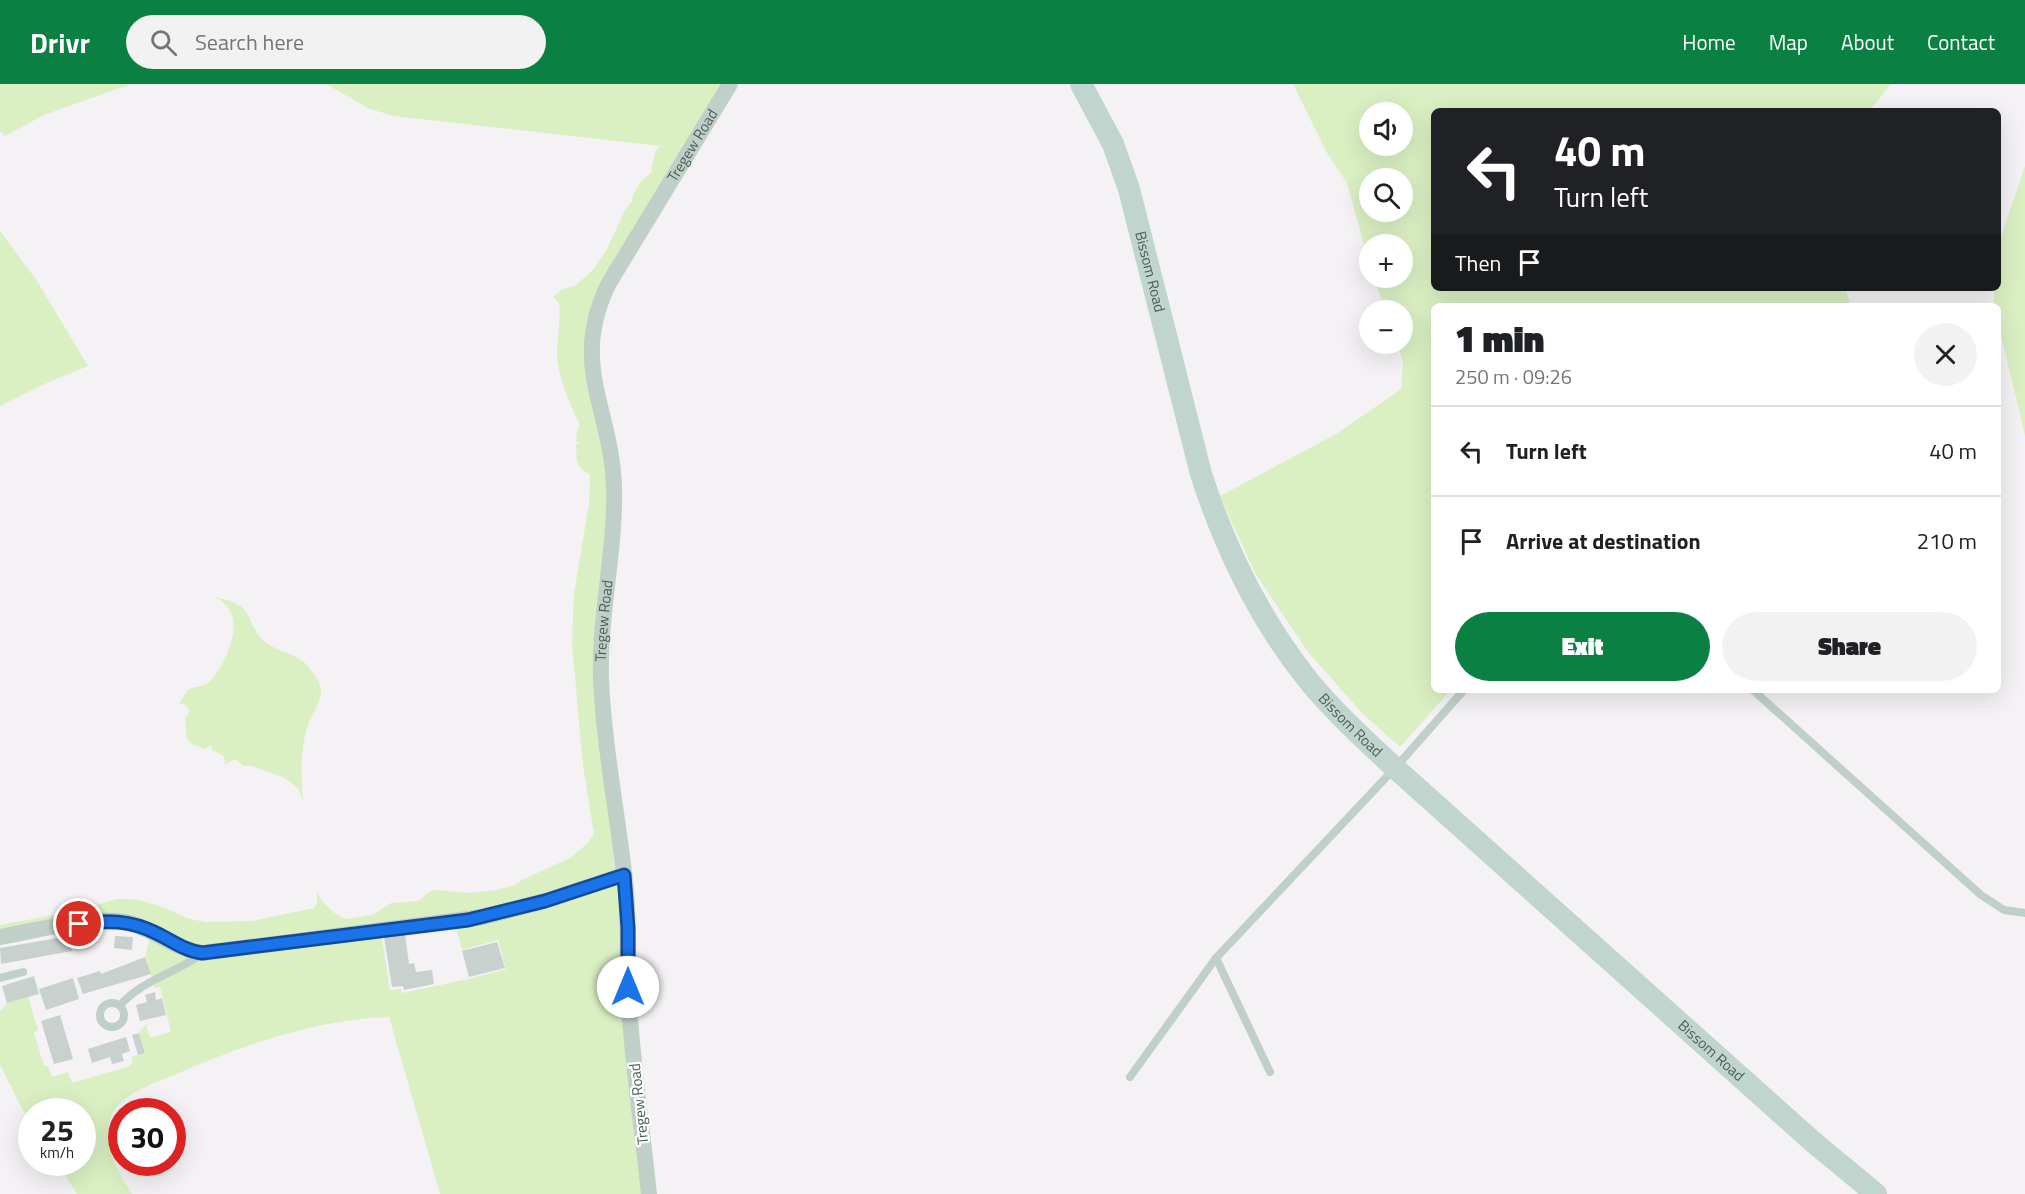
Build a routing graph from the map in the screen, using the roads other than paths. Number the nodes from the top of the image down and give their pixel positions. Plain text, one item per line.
1 (730, 84) edge
2 (1081, 84) edge
3 (1461, 693) edge
4 (1756, 693) edge
5 (1395, 768) junction
6 (624, 875) junction
7 (2025, 913) edge
8 (0, 937) edge
9 (202, 953) junction
10 (1216, 958) junction
11 (23, 972) dead end
12 (0, 978) edge
13 (120, 1005) dead end
14 (1270, 1072) dead end
15 (1130, 1077) dead end
16 (650, 1194) edge
17 (1876, 1194) edge

1 - 6 street, Tregew Road
2 - 5 street, Bissom Road
3 - 5 lane
4 - 7 lane
5 - 10 lane
5 - 17 street, Bissom Road
6 - 9 street
6 - 16 street, Tregew Road
8 - 9 street
9 - 13 lane
10 - 14 lane
10 - 15 lane
11 - 12 lane

